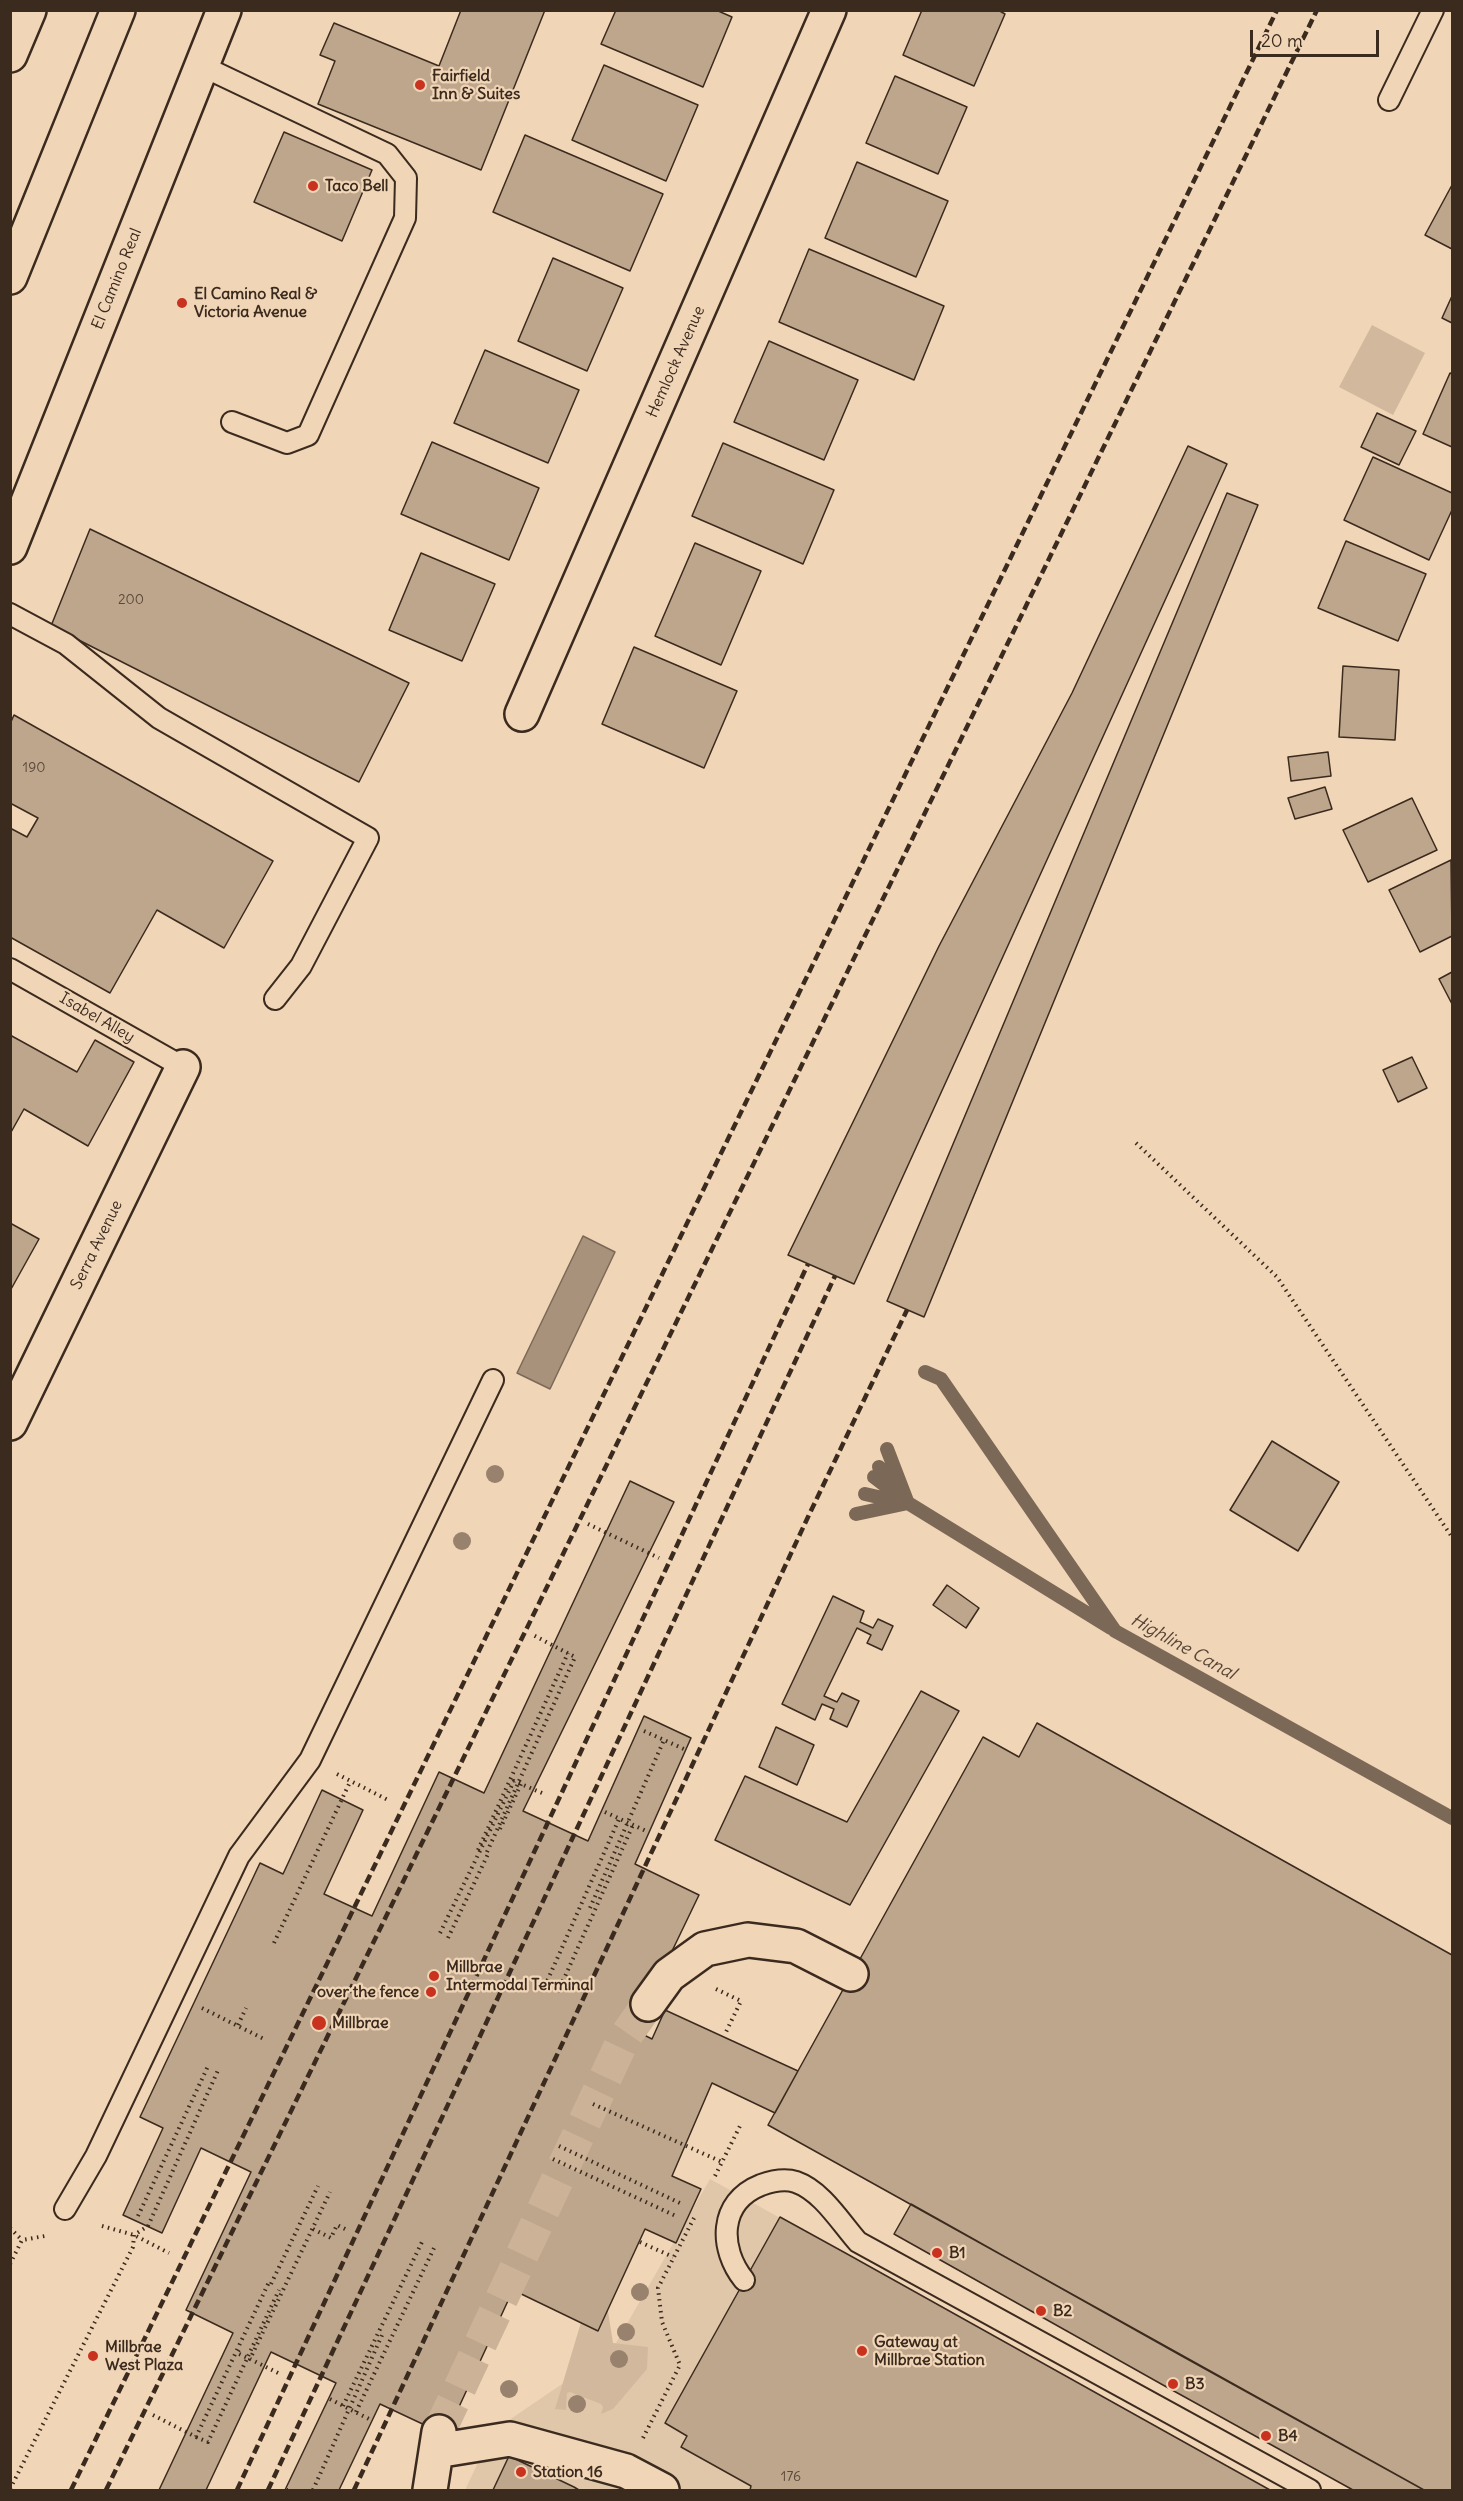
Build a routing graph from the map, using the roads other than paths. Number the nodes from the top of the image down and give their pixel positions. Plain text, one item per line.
1 (29, 10) edge
2 (118, 10) edge
3 (224, 10) edge
4 (829, 10) edge
5 (1433, 10) edge
6 (10, 55) edge
7 (202, 66) junction
8 (1389, 100) dead end
9 (10, 277) edge
10 (232, 422) dead end
11 (10, 547) edge
12 (10, 614) edge
13 (522, 714) dead end
14 (10, 969) edge
15 (275, 999) dead end
16 (183, 1067) joint
17 (493, 1380) dead end
18 (10, 1423) edge
19 (851, 1974) dead end
20 (648, 2004) tunnel mouth
21 (65, 2209) dead end
22 (744, 2280) dead end
23 (430, 2490) edge
24 (662, 2490) edge
25 (1310, 2490) edge

1 - 6 street
2 - 9 street
3 - 7 street, El Camino Real
4 - 13 street, Hemlock Avenue
5 - 8 lane
7 - 10 lane
7 - 11 street, El Camino Real
12 - 15 lane
14 - 16 lane, Isabel Alley
16 - 18 street, Serra Avenue
17 - 21 lane
19 - 20 street
22 - 25 lane
23 - 24 street

